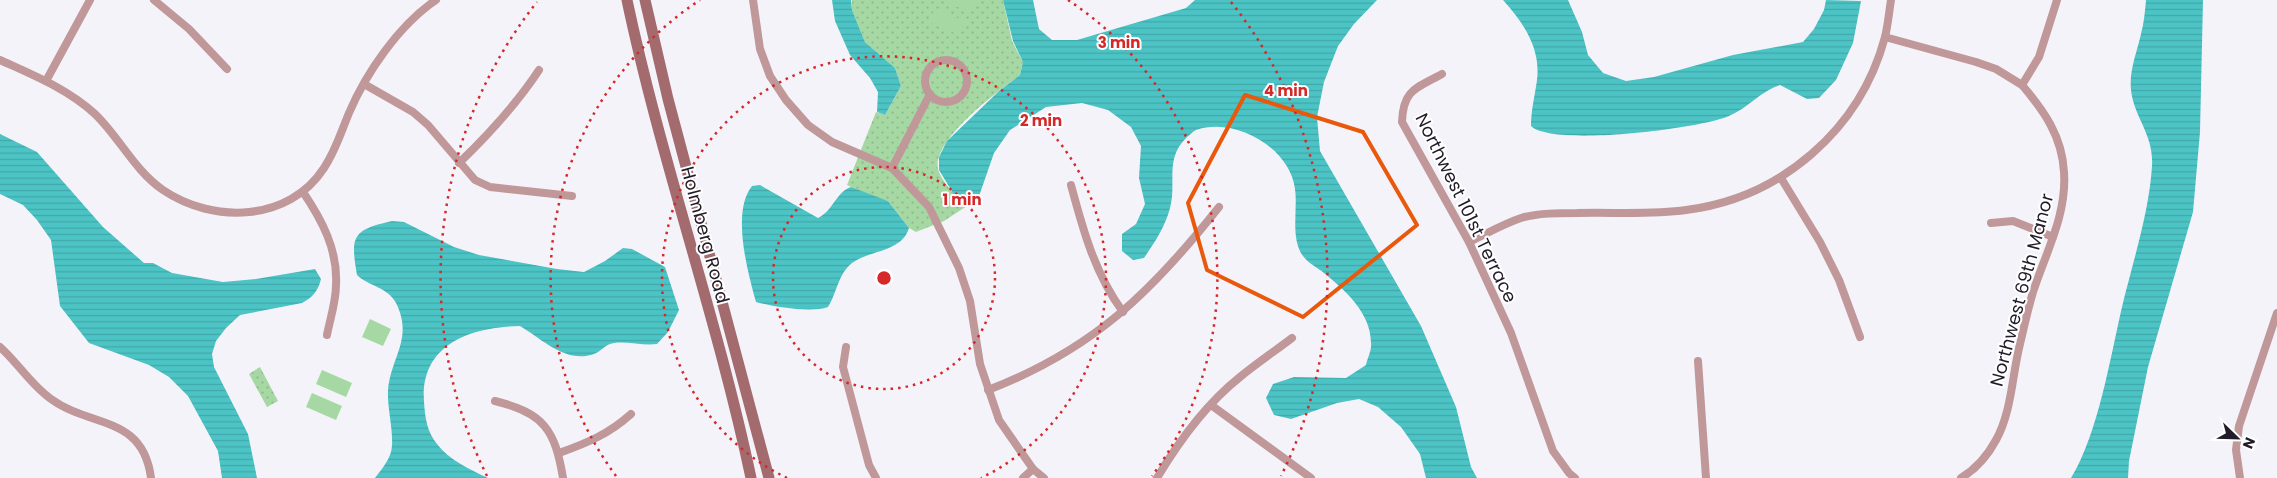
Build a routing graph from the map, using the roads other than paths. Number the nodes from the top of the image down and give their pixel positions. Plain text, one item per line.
1 (90, 0) edge
2 (154, 0) edge
3 (435, 0) edge
4 (627, 0) edge
5 (646, 0) edge
6 (753, 0) edge
7 (1891, 0) edge
8 (2057, 0) edge
9 (1885, 37) junction
10 (0, 60) edge
11 (227, 69) dead end
12 (539, 70) dead end
13 (1442, 74) dead end
14 (46, 81) junction
15 (364, 84) junction
16 (2022, 85) junction
17 (930, 94) junction
18 (458, 163) junction
19 (892, 168) junction
20 (1781, 178) junction
21 (1071, 185) dead end
22 (304, 192) junction
23 (572, 196) dead end
24 (1219, 207) dead end
25 (1991, 223) dead end
26 (2053, 237) junction
27 (1469, 242) junction
28 (1123, 312) junction
29 (2277, 313) edge
30 (327, 335) dead end
31 (1860, 337) dead end
32 (1292, 338) dead end
33 (846, 346) dead end
34 (0, 347) edge
35 (1698, 361) dead end
36 (988, 390) junction
37 (495, 401) dead end
38 (1211, 405) junction
39 (631, 414) dead end
40 (559, 453) junction
41 (1033, 469) junction
42 (1964, 476) edge
43 (151, 478) edge
44 (564, 478) edge
45 (751, 478) edge
46 (769, 478) edge
47 (876, 478) edge
48 (1023, 478) edge
49 (1044, 478) edge
50 (1157, 478) edge
51 (1311, 478) edge
52 (1576, 478) edge
53 (1706, 478) edge
54 (2240, 478) edge

1 - 14 street
2 - 11 street
3 - 15 street
4 - 45 street, Holmberg Road
5 - 46 street, Holmberg Road
6 - 19 street
7 - 9 street
8 - 16 street
9 - 16 street
9 - 20 street
10 - 14 street
12 - 18 street
13 - 27 street, Northwest 101st Terrace
14 - 22 street
15 - 18 street
15 - 22 street
16 - 26 street, Northwest 69th Manor
17 - 17 street
17 - 19 street
18 - 23 street
19 - 36 street
20 - 27 street
20 - 31 street
21 - 28 street
22 - 30 street
24 - 28 street
25 - 26 street
26 - 42 street, Northwest 69th Manor
27 - 52 street, Northwest 101st Terrace
28 - 36 street
29 - 54 street
32 - 38 street
33 - 47 street
34 - 43 street
35 - 53 street
36 - 41 street
37 - 40 street
38 - 50 street
38 - 51 street
39 - 40 street
40 - 44 street
41 - 48 street
41 - 49 street

